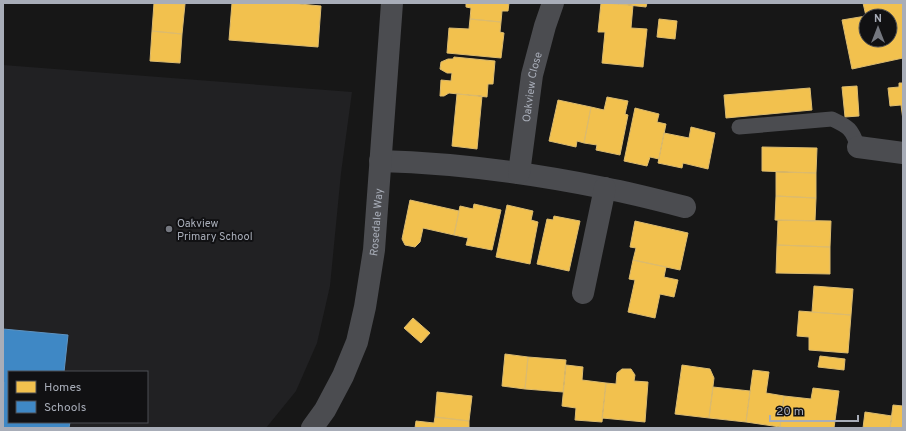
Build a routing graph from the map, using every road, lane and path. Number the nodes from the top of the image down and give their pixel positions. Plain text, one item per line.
1 (392, 3) edge
2 (553, 3) edge
3 (739, 128) dead end
4 (858, 147) joint
5 (903, 153) edge
6 (380, 161) junction
7 (519, 173) junction
8 (605, 188) junction
9 (685, 207) dead end
10 (583, 292) dead end
11 (312, 428) edge

1 - 6 street, Rosedale Way
2 - 7 street, Oakview Close
3 - 4 lane
4 - 5 street
6 - 7 street
6 - 11 street, Rosedale Way
7 - 8 street
8 - 9 street
8 - 10 street

